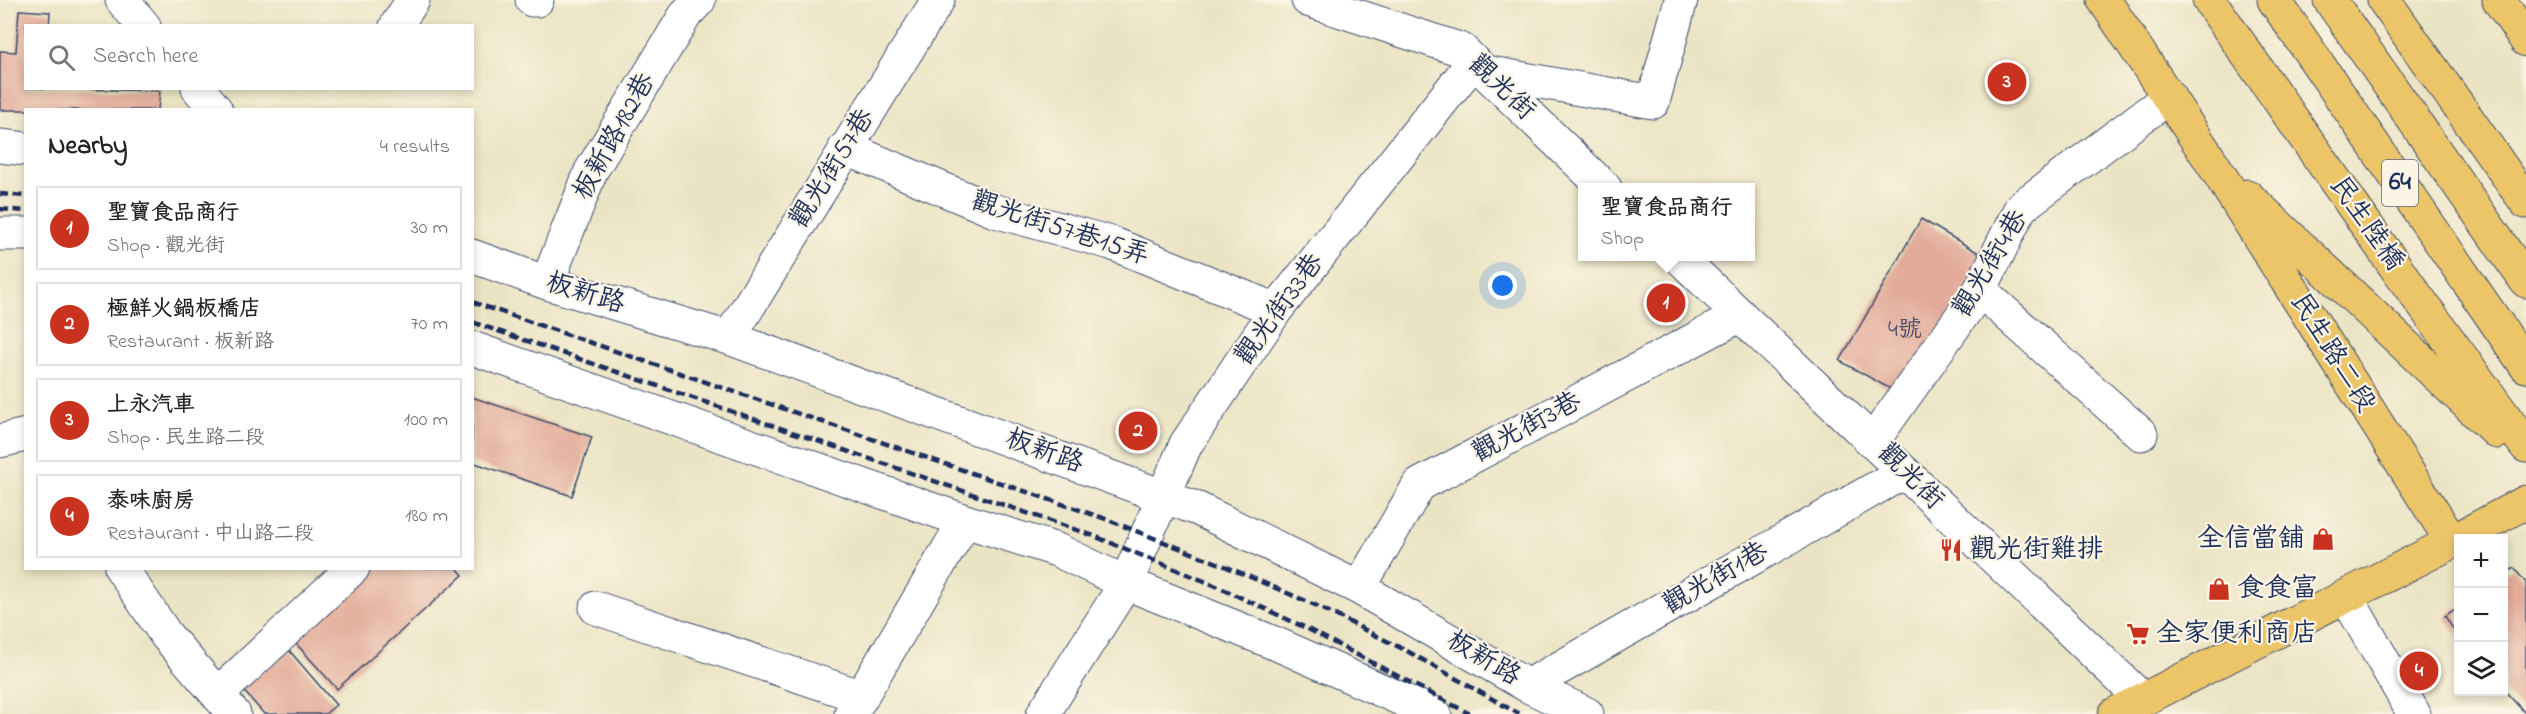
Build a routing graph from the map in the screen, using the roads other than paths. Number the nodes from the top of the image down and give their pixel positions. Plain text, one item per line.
1 (122, 0) edge
2 (413, 0) edge
3 (699, 0) edge
4 (938, 0) edge
5 (1308, 0) edge
6 (1681, 0) edge
7 (2104, 0) edge
8 (2209, 0) edge
9 (2274, 0) edge
10 (2330, 0) edge
11 (2384, 0) edge
12 (2499, 0) edge
13 (142, 24) edge
14 (397, 24) edge
15 (2526, 40) edge
16 (1479, 67) junction
17 (200, 90) edge
18 (2169, 97) junction
19 (214, 108) edge
20 (0, 146) edge
21 (845, 148) junction
22 (24, 149) edge
23 (2213, 164) junction
24 (1600, 183) edge
25 (2526, 202) edge
26 (0, 234) edge
27 (24, 234) edge
28 (474, 257) edge
29 (1682, 261) edge
30 (2526, 281) edge
31 (547, 282) junction
32 (1980, 290) junction
33 (1275, 310) junction
34 (1739, 316) junction
35 (729, 338) junction
36 (474, 349) edge
37 (2526, 366) edge
38 (2141, 434) dead end
39 (24, 435) edge
40 (0, 441) edge
41 (1873, 441) junction
42 (2526, 446) edge
43 (2526, 459) edge
44 (1904, 472) junction
45 (1164, 496) junction
46 (2526, 502) edge
47 (965, 521) junction
48 (2467, 534) edge
49 (2454, 537) edge
50 (2454, 541) edge
51 (122, 570) edge
52 (351, 570) edge
53 (1126, 583) junction
54 (1359, 588) junction
55 (2347, 598) junction
56 (596, 608) dead end
57 (1528, 686) junction
58 (226, 704) edge
59 (857, 705) edge
60 (2129, 706) edge
61 (1043, 714) edge
62 (1435, 714) edge
63 (1587, 714) edge
64 (2414, 714) edge

1 - 13 street
2 - 14 street
3 - 31 street, 板新路182巷
4 - 21 street, 觀光街57巷
5 - 16 street, 觀光街
6 - 16 street
7 - 18 main road, 民生路二段
8 - 42 main road, 民生陸橋
9 - 37 main road, 64
10 - 30 main road, 64
11 - 25 main road
12 - 15 main road
16 - 24 street, 觀光街
16 - 33 street, 觀光街33巷
17 - 19 street
18 - 23 main road, 民生路二段
18 - 32 street, 觀光街4巷
20 - 22 street
21 - 33 street, 觀光街57巷15弄
21 - 35 street, 觀光街57巷
23 - 43 main road, 民生路二段
23 - 49 main road, 民生路二段
26 - 27 street
28 - 31 street, 板新路
29 - 34 street, 觀光街
31 - 35 street, 板新路
32 - 38 street
32 - 41 street, 觀光街4巷
33 - 45 street, 觀光街33巷
34 - 41 street, 觀光街
34 - 54 street, 觀光街3巷
35 - 45 street, 板新路
36 - 47 street
39 - 40 street
41 - 44 street, 觀光街
44 - 57 street, 觀光街1巷
44 - 60 street, 觀光街
45 - 53 street, 觀光街33巷
45 - 54 street, 板新路
46 - 48 main road
47 - 53 street
47 - 59 street
50 - 55 main road
51 - 58 street
52 - 58 street
53 - 61 street, 觀光街33巷
53 - 62 street
54 - 57 street, 板新路
55 - 60 main road
55 - 64 street
56 - 59 street
57 - 63 street, 板新路

